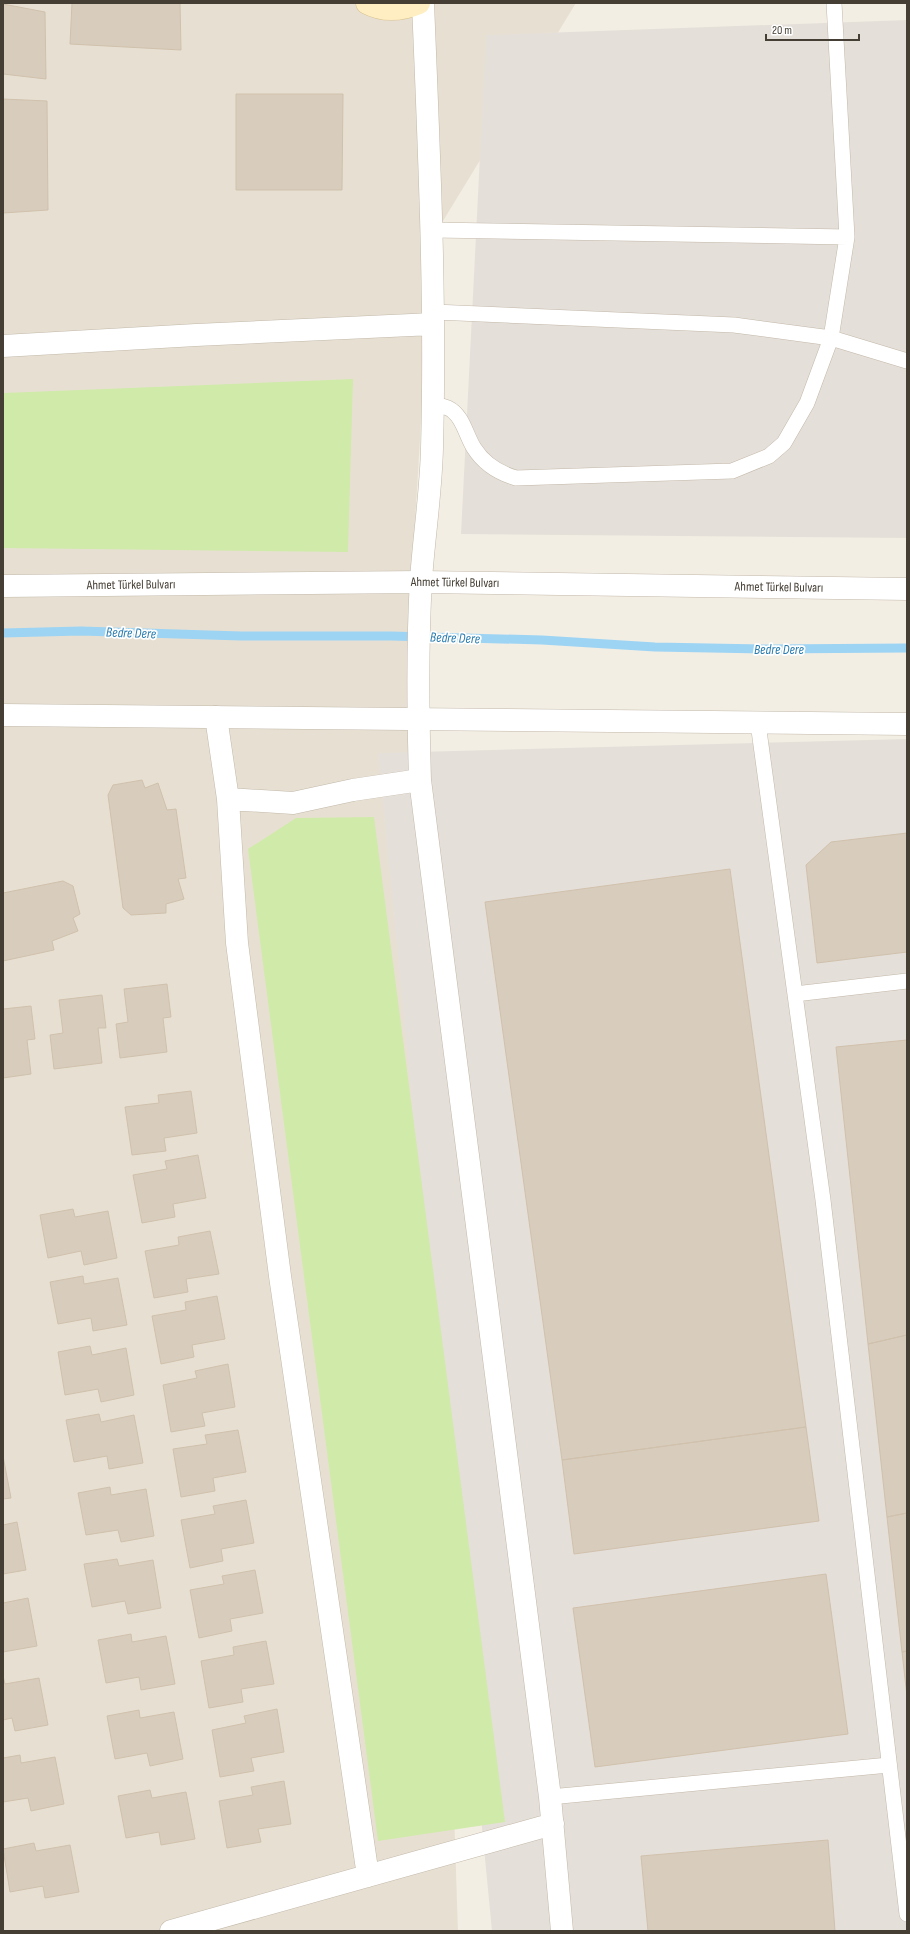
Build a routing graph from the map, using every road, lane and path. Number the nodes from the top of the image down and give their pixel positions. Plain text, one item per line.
1 (367, 3) edge
2 (419, 3) edge
3 (423, 3) edge
4 (834, 3) edge
5 (433, 230) junction
6 (847, 237) junction
7 (433, 318) junction
8 (832, 338) junction
9 (3, 346) edge
10 (907, 361) edge
11 (433, 404) junction
12 (421, 582) junction
13 (3, 586) edge
14 (907, 589) edge
15 (3, 715) edge
16 (216, 717) junction
17 (418, 719) junction
18 (758, 723) junction
19 (907, 724) edge
20 (420, 780) junction
21 (228, 799) junction
22 (907, 981) edge
23 (795, 994) junction
24 (889, 1765) junction
25 (550, 1797) junction
26 (553, 1824) junction
27 (368, 1876) junction
28 (907, 1914) edge
29 (171, 1931) edge
30 (562, 1931) edge

1 - 2 main road
3 - 5 street
4 - 6 lane
5 - 6 lane
5 - 7 street
6 - 8 lane
7 - 8 lane
7 - 9 street
7 - 11 street
8 - 10 lane
8 - 11 lane
11 - 12 street
12 - 13 street, Ahmet Türkel Bulvarı
12 - 14 street, Ahmet Türkel Bulvarı
12 - 17 street
15 - 16 street
16 - 17 street
16 - 21 street
17 - 18 street
17 - 20 street
18 - 19 street
18 - 23 lane
20 - 21 street
20 - 25 street
21 - 27 street
22 - 23 lane
23 - 24 lane
24 - 25 lane
24 - 28 lane
25 - 26 street
26 - 27 street
26 - 30 street
27 - 29 street

